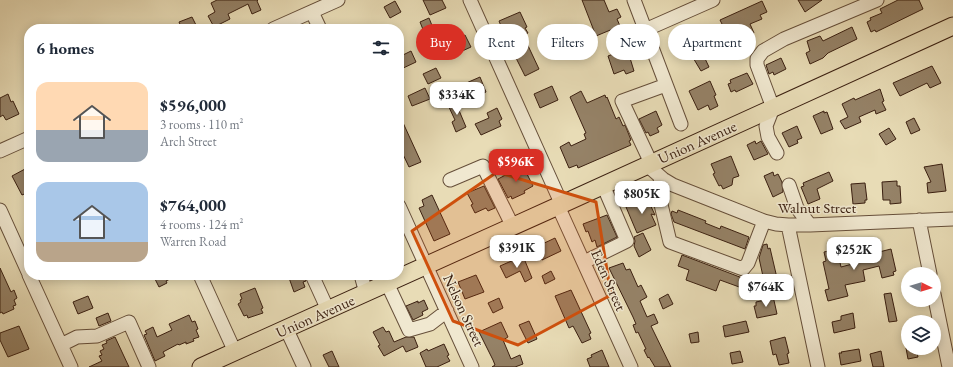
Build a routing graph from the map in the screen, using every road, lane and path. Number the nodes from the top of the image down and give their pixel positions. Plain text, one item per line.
1 (338, 0) edge
2 (470, 0) edge
3 (634, 0) edge
4 (712, 0) edge
5 (877, 0) edge
6 (312, 12) junction
7 (285, 24) edge
8 (318, 24) edge
9 (643, 24) edge
10 (658, 24) edge
11 (953, 26) edge
12 (656, 60) edge
13 (666, 85) junction
14 (774, 108) junction
15 (681, 124) dead end
16 (24, 140) edge
17 (0, 151) edge
18 (777, 153) dead end
19 (649, 164) junction
20 (661, 178) junction
21 (450, 180) dead end
22 (603, 185) junction
23 (789, 185) dead end
24 (560, 205) junction
25 (0, 210) edge
26 (404, 217) edge
27 (953, 219) edge
28 (764, 220) junction
29 (919, 220) junction
30 (788, 225) junction
31 (810, 225) junction
32 (513, 227) junction
33 (584, 262) junction
34 (24, 264) edge
35 (426, 266) junction
36 (929, 267) edge
37 (404, 274) edge
38 (31, 280) edge
39 (202, 280) edge
40 (314, 280) edge
41 (362, 280) edge
42 (382, 281) edge
43 (366, 293) junction
44 (937, 307) edge
45 (328, 310) junction
46 (447, 311) junction
47 (286, 328) junction
48 (61, 345) junction
49 (235, 352) junction
50 (71, 367) edge
51 (149, 367) edge
52 (201, 367) edge
53 (304, 367) edge
54 (472, 367) edge
55 (631, 367) edge
56 (818, 367) edge
57 (949, 367) edge

1 - 6 street
2 - 24 street, Eden Street
3 - 9 street
4 - 10 street
5 - 14 street
6 - 7 street
6 - 8 street
11 - 14 main road, Union Avenue
12 - 13 street
13 - 15 street
13 - 19 street
14 - 18 street
14 - 19 main road, Union Avenue
16 - 17 street
19 - 20 street, Walnut Street
19 - 22 main road, Union Avenue
20 - 28 street, Walnut Street
20 - 28 street
21 - 32 street
22 - 24 main road, Union Avenue
22 - 33 street
23 - 31 street
24 - 32 main road, Union Avenue
24 - 33 street, Eden Street
25 - 34 street
26 - 35 street, Nelson Street
27 - 29 street, Walnut Street
28 - 30 street, Walnut Street
29 - 31 street, Walnut Street
29 - 36 street
30 - 31 street, Walnut Street
30 - 56 street
32 - 35 main road, Union Avenue
33 - 55 street, Eden Street
35 - 37 main road, Union Avenue
35 - 46 street, Nelson Street
38 - 48 street
39 - 49 street
40 - 45 street
41 - 43 street
42 - 43 main road, Union Avenue
42 - 46 street
43 - 45 main road, Union Avenue
44 - 57 street
45 - 47 main road, Union Avenue
46 - 54 street, Nelson Street
47 - 49 main road, Union Avenue
47 - 53 street
48 - 50 street
48 - 51 street
49 - 52 main road, Union Avenue

